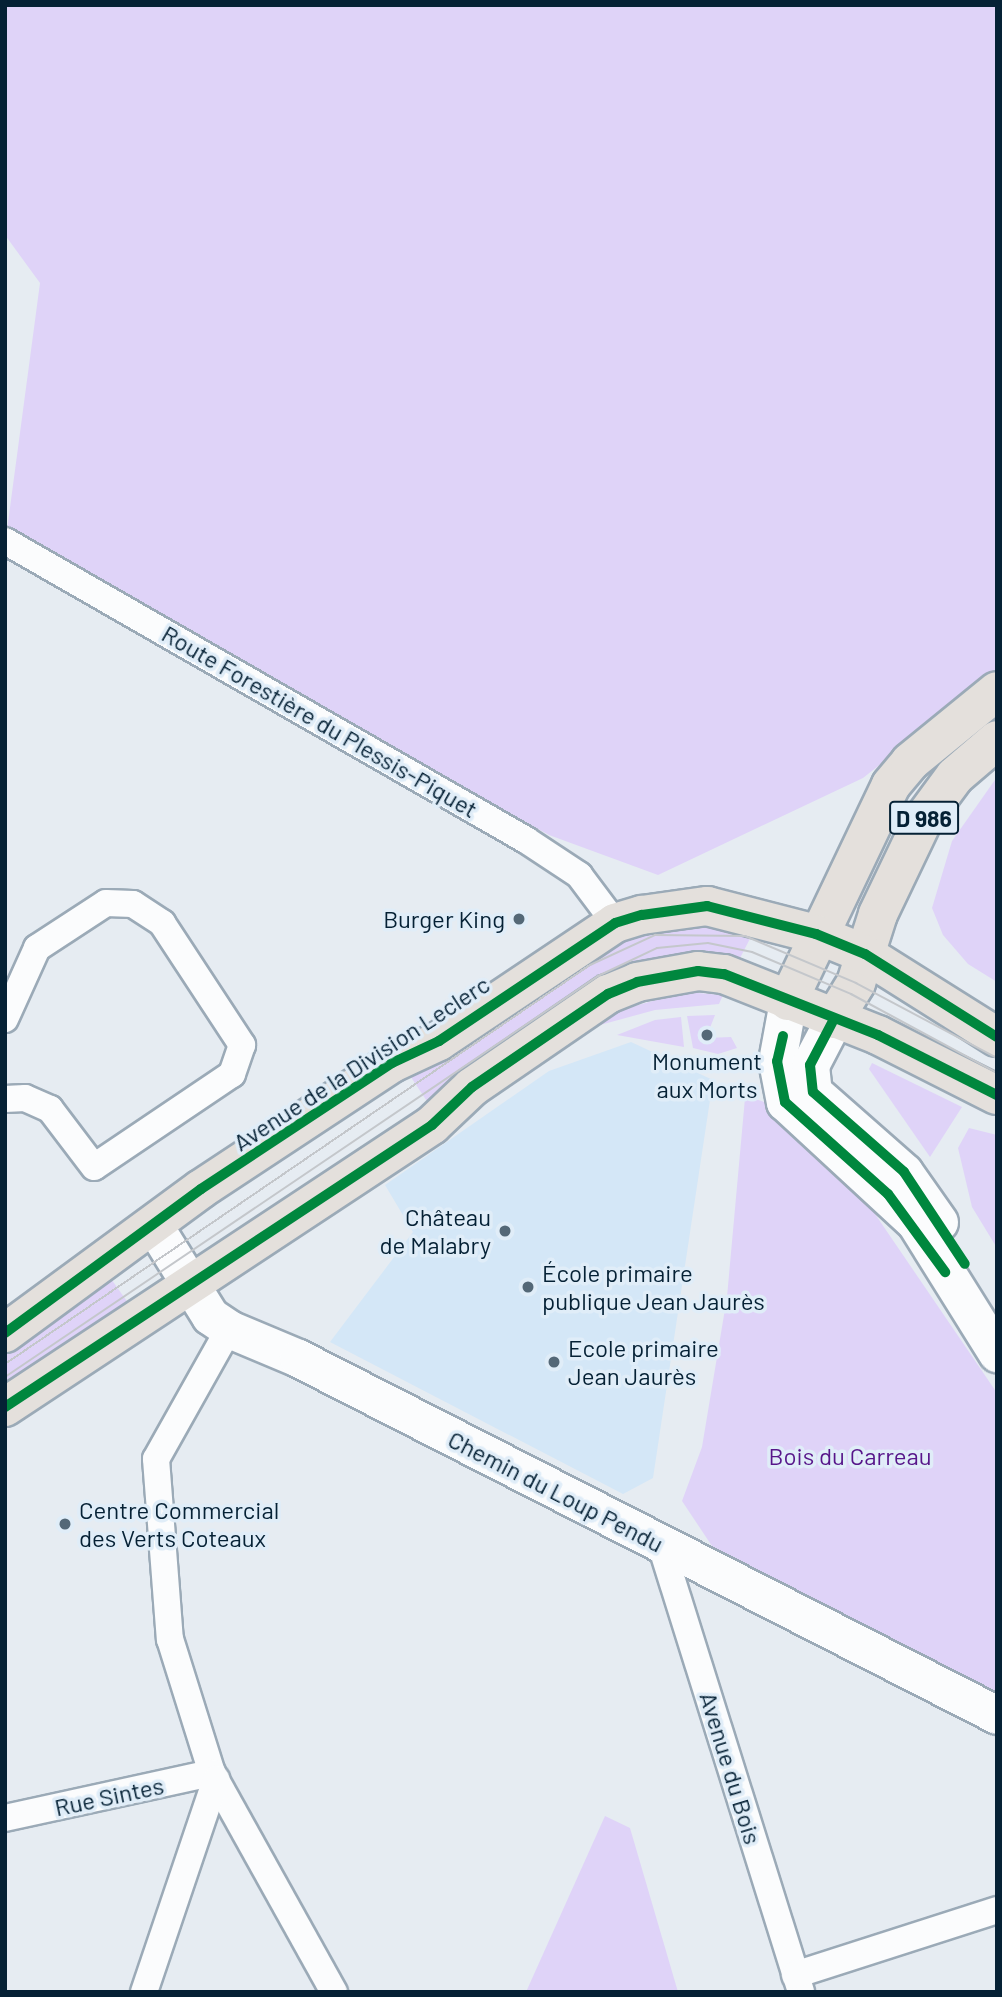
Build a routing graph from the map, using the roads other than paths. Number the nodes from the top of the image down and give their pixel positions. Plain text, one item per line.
1 (5, 541) edge
2 (997, 691) edge
3 (997, 740) edge
4 (615, 923) junction
5 (816, 934) junction
6 (865, 954) junction
7 (5, 1019) edge
8 (805, 1027) junction
9 (997, 1037) edge
10 (997, 1095) edge
11 (5, 1099) edge
12 (154, 1226) junction
13 (192, 1282) junction
14 (997, 1315) edge
15 (229, 1329) junction
16 (5, 1333) edge
17 (997, 1353) edge
18 (5, 1407) edge
19 (661, 1545) junction
20 (997, 1715) edge
21 (214, 1776) junction
22 (5, 1818) edge
23 (997, 1910) edge
24 (798, 1984) edge
25 (144, 1992) edge
26 (334, 1992) edge

1 - 4 street, Route Forestière du Plessis-Piquet
2 - 5 main road, D 986
3 - 6 main road, D 986
4 - 5 main road, Avenue de la Division Leclerc
4 - 12 main road, Avenue de la Division Leclerc
5 - 6 main road, Avenue de la Division Leclerc
5 - 8 main road
6 - 8 main road
6 - 9 main road, Avenue de la Division Leclerc
7 - 11 street
8 - 10 main road
8 - 13 main road
8 - 14 main road
8 - 17 main road
12 - 13 main road, Chemin du Loup Pendu
12 - 16 main road, Avenue de la Division Leclerc
13 - 15 main road, Chemin du Loup Pendu
13 - 18 main road
15 - 19 main road, Chemin du Loup Pendu
15 - 21 street
19 - 20 main road, Chemin du Loup Pendu
19 - 24 street, Avenue du Bois
21 - 22 street, Rue Sintes
21 - 25 street
21 - 26 street
23 - 24 street

